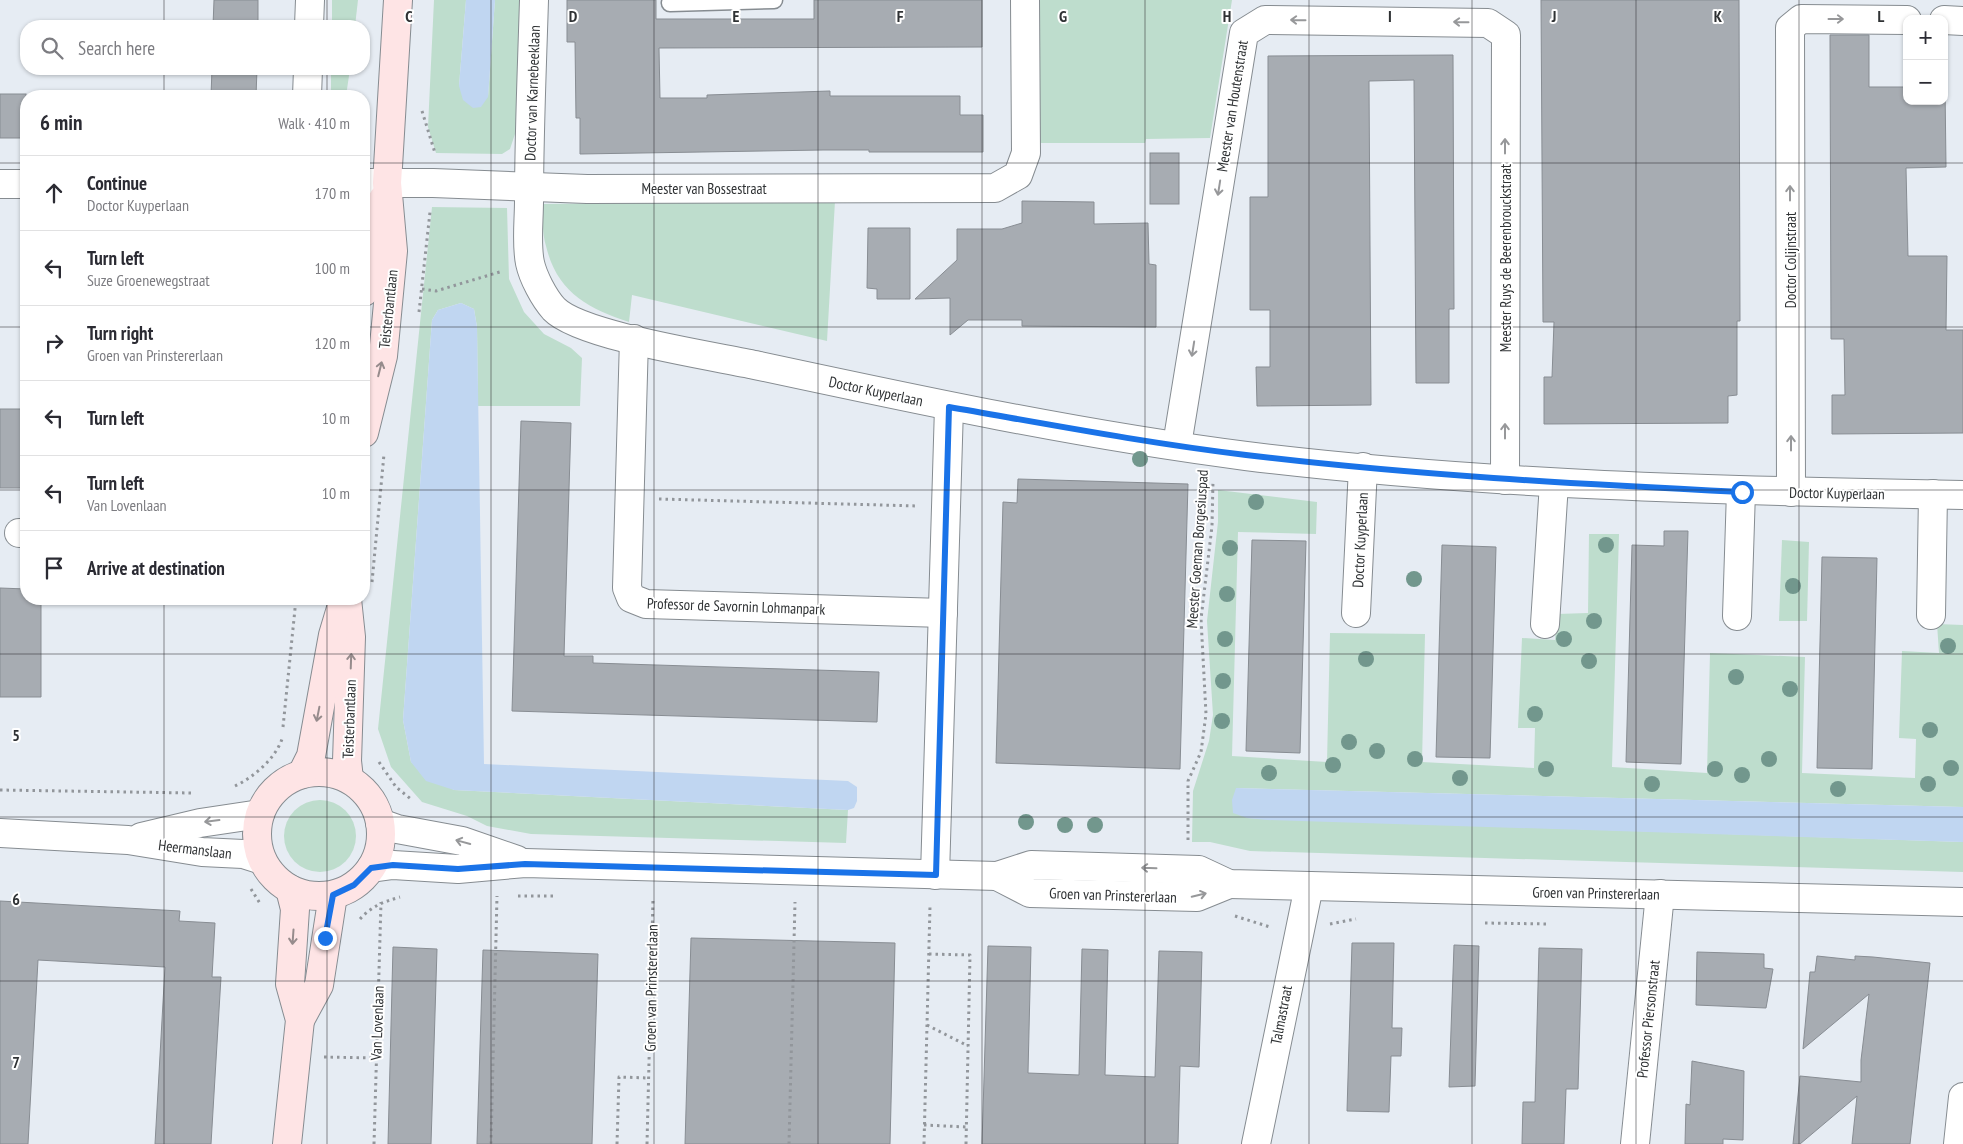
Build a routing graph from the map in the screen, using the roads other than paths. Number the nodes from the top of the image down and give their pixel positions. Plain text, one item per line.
1 (310, 0) edge
2 (398, 0) edge
3 (534, 0) edge
4 (774, 0) edge
5 (1025, 0) edge
6 (670, 3) dead end
7 (309, 20) edge
8 (1903, 20) edge
9 (1948, 20) edge
10 (1963, 20) edge
11 (1506, 35) joint
12 (308, 75) edge
13 (307, 90) edge
14 (376, 183) edge
15 (0, 184) edge
16 (20, 184) edge
17 (529, 186) junction
18 (370, 240) edge
19 (634, 339) junction
20 (949, 407) junction
21 (370, 409) edge
22 (1177, 445) junction
23 (1363, 467) junction
24 (1505, 480) junction
25 (1554, 483) junction
26 (1742, 492) junction
27 (1790, 492) junction
28 (1933, 494) junction
29 (1963, 495) edge
30 (344, 605) edge
31 (347, 605) edge
32 (943, 613) junction
33 (1356, 613) dead end
34 (1931, 615) dead end
35 (1737, 616) dead end
36 (1546, 624) dead end
37 (302, 774) junction
38 (349, 780) junction
39 (260, 814) junction
40 (380, 823) junction
41 (0, 833) edge
42 (128, 840) junction
43 (262, 860) junction
44 (525, 864) junction
45 (371, 868) junction
46 (936, 875) junction
47 (1309, 886) junction
48 (290, 889) junction
49 (1660, 894) junction
50 (333, 895) junction
51 (1963, 902) edge
52 (300, 1020) junction
53 (1963, 1097) edge
54 (287, 1144) edge
55 (1256, 1144) edge
56 (1635, 1144) edge
57 (1958, 1144) edge

1 - 7 street
2 - 14 main road, Teisterbantlaan
3 - 17 street, Doctor van Karnebeeklaan
4 - 6 lane
5 - 17 street, Meester van Bossestraat
27 -> 8 street, Doctor Colijnstraat
9 - 10 street
11 -> 22 street, Meester van Houtenstraat
24 -> 11 street, Meester Ruys de Beerenbrouckstraat
12 - 13 street
14 - 17 street, Meester van Bossestraat
14 - 18 main road, Teisterbantlaan
21 -> 14 main road, Teisterbantlaan
15 - 16 street
17 - 19 street, Doctor Kuyperlaan
19 - 20 street, Doctor Kuyperlaan
19 - 32 street, Professor de Savornin Lohmanpark
20 - 22 street, Doctor Kuyperlaan
20 - 32 street
22 - 23 street, Doctor Kuyperlaan
23 - 24 street, Doctor Kuyperlaan
23 - 33 street, Doctor Kuyperlaan
24 - 25 street, Doctor Kuyperlaan
25 - 26 street, Doctor Kuyperlaan
25 - 36 street
26 - 27 street, Doctor Kuyperlaan
26 - 35 street
27 - 28 street, Doctor Kuyperlaan
28 - 29 street, Doctor Kuyperlaan
28 - 34 street
30 -> 37 main road, Teisterbantlaan
38 -> 31 main road, Teisterbantlaan
32 - 46 street
37 - 38 main road
37 - 39 main road
38 - 40 main road
39 -> 42 street, Heermanslaan
39 - 43 main road
44 -> 40 street, Groen van Prinstererlaan
40 - 45 main road
41 - 42 street, Heermanslaan
42 - 43 street, Heermanslaan
43 - 48 main road
44 - 45 street, Groen van Prinstererlaan
44 - 46 street, Groen van Prinstererlaan
45 - 50 main road
46 - 47 street, Groen van Prinstererlaan
47 - 49 street, Groen van Prinstererlaan
47 - 55 street, Talmastraat
48 - 50 main road
48 -> 52 main road
49 - 51 street, Groen van Prinstererlaan
49 - 56 street, Professor Piersonstraat
50 - 52 main road
52 - 54 main road
53 - 57 street

